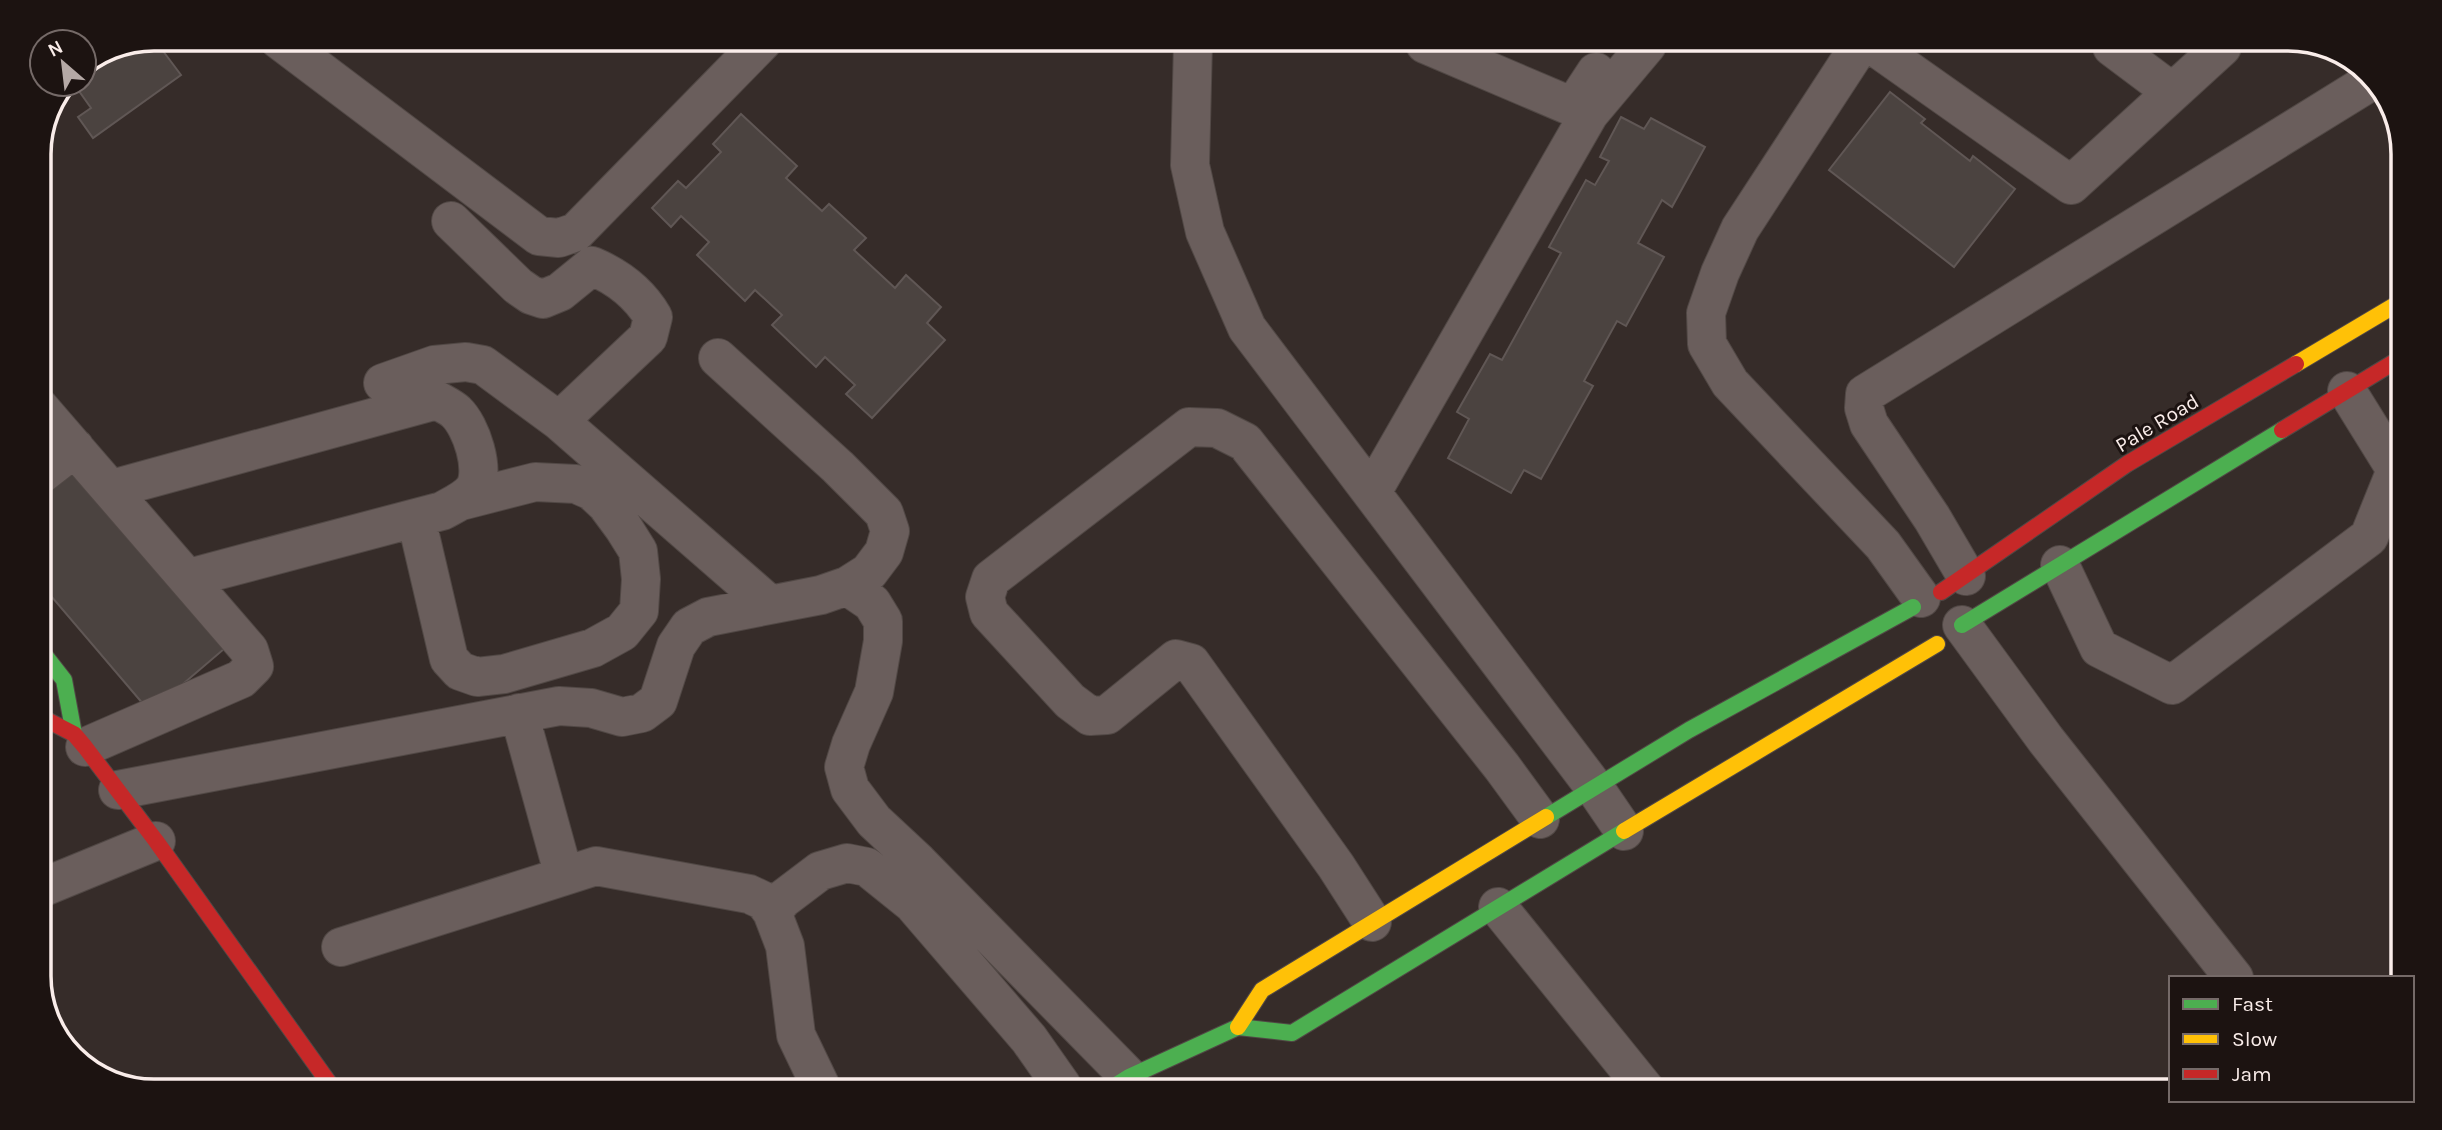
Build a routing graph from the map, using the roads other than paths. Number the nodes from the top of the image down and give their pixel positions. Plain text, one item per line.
1 (294, 51) edge
2 (753, 51) edge
3 (1193, 51) edge
4 (1609, 51) edge
5 (1642, 51) edge
6 (1857, 51) edge
7 (1881, 51) edge
8 (2117, 51) edge
9 (2218, 51) edge
10 (1471, 53) edge
11 (2365, 85) edge
12 (2172, 92) junction
13 (451, 221) dead end
14 (2391, 308) edge
15 (719, 358) dead end
16 (2391, 364) edge
17 (383, 383) dead end
18 (2347, 391) junction
19 (51, 421) edge
20 (559, 421) junction
21 (75, 448) junction
22 (2391, 462) edge
23 (51, 467) edge
24 (2391, 482) edge
25 (112, 489) junction
26 (1372, 492) junction
27 (461, 500) junction
28 (416, 518) junction
29 (2060, 565) junction
30 (189, 578) junction
31 (847, 586) junction
32 (769, 604) junction
33 (1939, 611) junction
34 (51, 663) edge
35 (519, 713) junction
36 (51, 724) edge
37 (79, 741) junction
38 (1594, 787) junction
39 (118, 790) junction
40 (1540, 819) junction
41 (1624, 831) junction
42 (156, 841) junction
43 (564, 876) junction
44 (51, 883) edge
45 (1499, 907) junction
46 (772, 912) junction
47 (1372, 922) junction
48 (341, 947) dead end
49 (2232, 976) edge
50 (1238, 1027) junction
51 (326, 1079) edge
52 (817, 1079) edge
53 (1057, 1079) edge
54 (1118, 1079) edge
55 (1127, 1079) edge
56 (1637, 1079) edge

1 - 2 street
3 - 26 street
4 - 10 street
5 - 26 street
6 - 33 street
7 - 12 street
8 - 12 street
9 - 12 street
11 - 33 street
13 - 20 street
14 - 33 street, Pale Road
15 - 31 street
16 - 18 street
17 - 20 street
18 - 22 street
18 - 29 street
19 - 21 street
20 - 32 street
21 - 23 street
21 - 25 street
24 - 29 street
25 - 27 street
25 - 30 street
26 - 38 street
27 - 28 street
27 - 28 street
28 - 30 street
29 - 33 street
30 - 37 street
31 - 32 street
31 - 54 street
32 - 35 street
33 - 38 street
33 - 41 street
33 - 49 street
34 - 37 street
35 - 39 street
35 - 43 street
36 - 37 street
37 - 39 street
38 - 40 street
38 - 41 street
39 - 42 street
40 - 47 street
40 - 47 street
41 - 45 street
42 - 44 street
42 - 51 street
43 - 46 street
43 - 48 street
45 - 50 street
45 - 56 street
46 - 52 street
46 - 53 street
47 - 50 street
50 - 55 street

